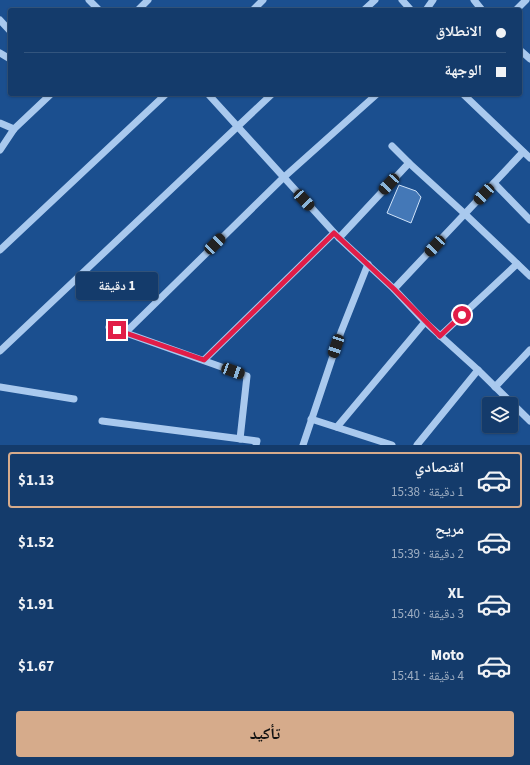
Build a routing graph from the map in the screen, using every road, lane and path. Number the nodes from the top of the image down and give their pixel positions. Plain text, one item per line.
1 (89, 0) edge
2 (148, 0) edge
3 (263, 0) edge
4 (375, 0) edge
5 (402, 0) edge
6 (474, 0) edge
7 (526, 0) edge
8 (97, 8) edge
9 (140, 8) edge
10 (255, 8) edge
11 (366, 8) edge
12 (409, 8) edge
13 (480, 8) edge
14 (518, 8) edge
15 (0, 20) edge
16 (8, 29) edge
17 (522, 52) edge
18 (530, 59) edge
19 (49, 96) edge
20 (161, 96) edge
21 (210, 96) edge
22 (270, 96) edge
23 (375, 96) edge
24 (465, 96) edge
25 (0, 123) edge
26 (237, 126) junction
27 (14, 129) junction
28 (392, 146) dead end
29 (0, 150) edge
30 (523, 152) junction
31 (530, 158) edge
32 (409, 163) junction
33 (283, 178) junction
34 (494, 184) junction
35 (465, 214) junction
36 (530, 220) edge
37 (337, 235) junction
38 (0, 250) edge
39 (368, 264) junction
40 (517, 264) junction
41 (530, 276) edge
42 (394, 289) junction
43 (425, 322) junction
44 (109, 327) dead end
45 (126, 333) junction
46 (440, 336) junction
47 (530, 350) edge
48 (0, 351) edge
49 (204, 360) junction
50 (478, 370) junction
51 (0, 387) edge
52 (495, 388) junction
53 (74, 399) dead end
54 (311, 419) junction
55 (102, 421) dead end
56 (530, 421) edge
57 (337, 427) junction
58 (240, 439) junction
59 (256, 445) edge
60 (304, 445) edge
61 (392, 445) edge
62 (418, 445) edge

1 - 8 street
2 - 9 street
3 - 10 street
4 - 11 street
5 - 12 street
6 - 13 street
7 - 14 street
15 - 16 street
17 - 18 street
19 - 27 street
20 - 38 street
21 - 26 street
22 - 26 street
23 - 33 street
24 - 30 street
25 - 27 street
26 - 33 street
26 - 48 street
27 - 29 street
28 - 32 street
30 - 31 street
30 - 34 street
32 - 35 street
32 - 37 street
33 - 37 street
33 - 45 street
34 - 35 street
34 - 36 street
35 - 40 street
35 - 42 street
37 - 39 street
37 - 49 street
39 - 42 street
39 - 54 street
40 - 41 street
40 - 46 street
42 - 43 street
43 - 46 street
43 - 57 street
44 - 45 street
45 - 49 street
46 - 50 street
47 - 52 street
49 - 58 street
50 - 52 street
50 - 62 street
51 - 53 street
52 - 56 street
54 - 57 street
54 - 60 street
55 - 58 street
57 - 61 street
58 - 59 street

